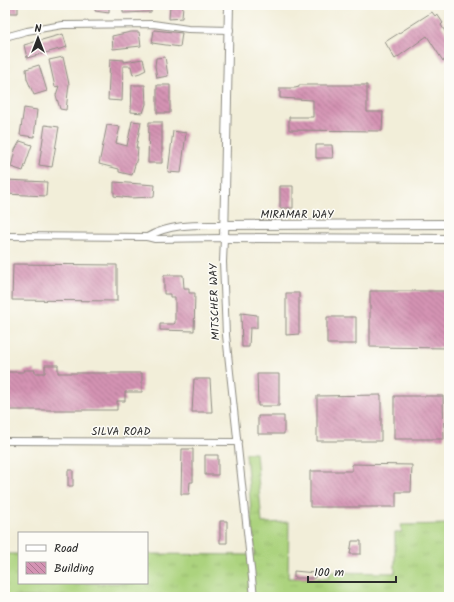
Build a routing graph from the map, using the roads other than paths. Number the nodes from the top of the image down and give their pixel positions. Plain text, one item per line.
1 (229, 5) edge
2 (230, 30) junction
3 (5, 37) edge
4 (449, 224) edge
5 (225, 225) junction
6 (5, 236) edge
7 (147, 237) junction
8 (224, 238) junction
9 (449, 239) edge
10 (5, 440) edge
11 (238, 442) junction
12 (254, 597) edge

1 - 2 main road, MITSCHER WAY
2 - 3 street
2 - 5 main road, MITSCHER WAY
4 - 5 main road, MIRAMAR WAY
5 - 7 street, MIRAMAR WAY
5 - 8 main road, MITSCHER WAY
6 - 7 street, MIRAMAR WAY
7 - 8 street, MIRAMAR WAY
8 - 9 main road, MIRAMAR WAY
8 - 11 street, MITSCHER WAY
10 - 11 street, SILVA ROAD
11 - 12 street, MITSCHER WAY

